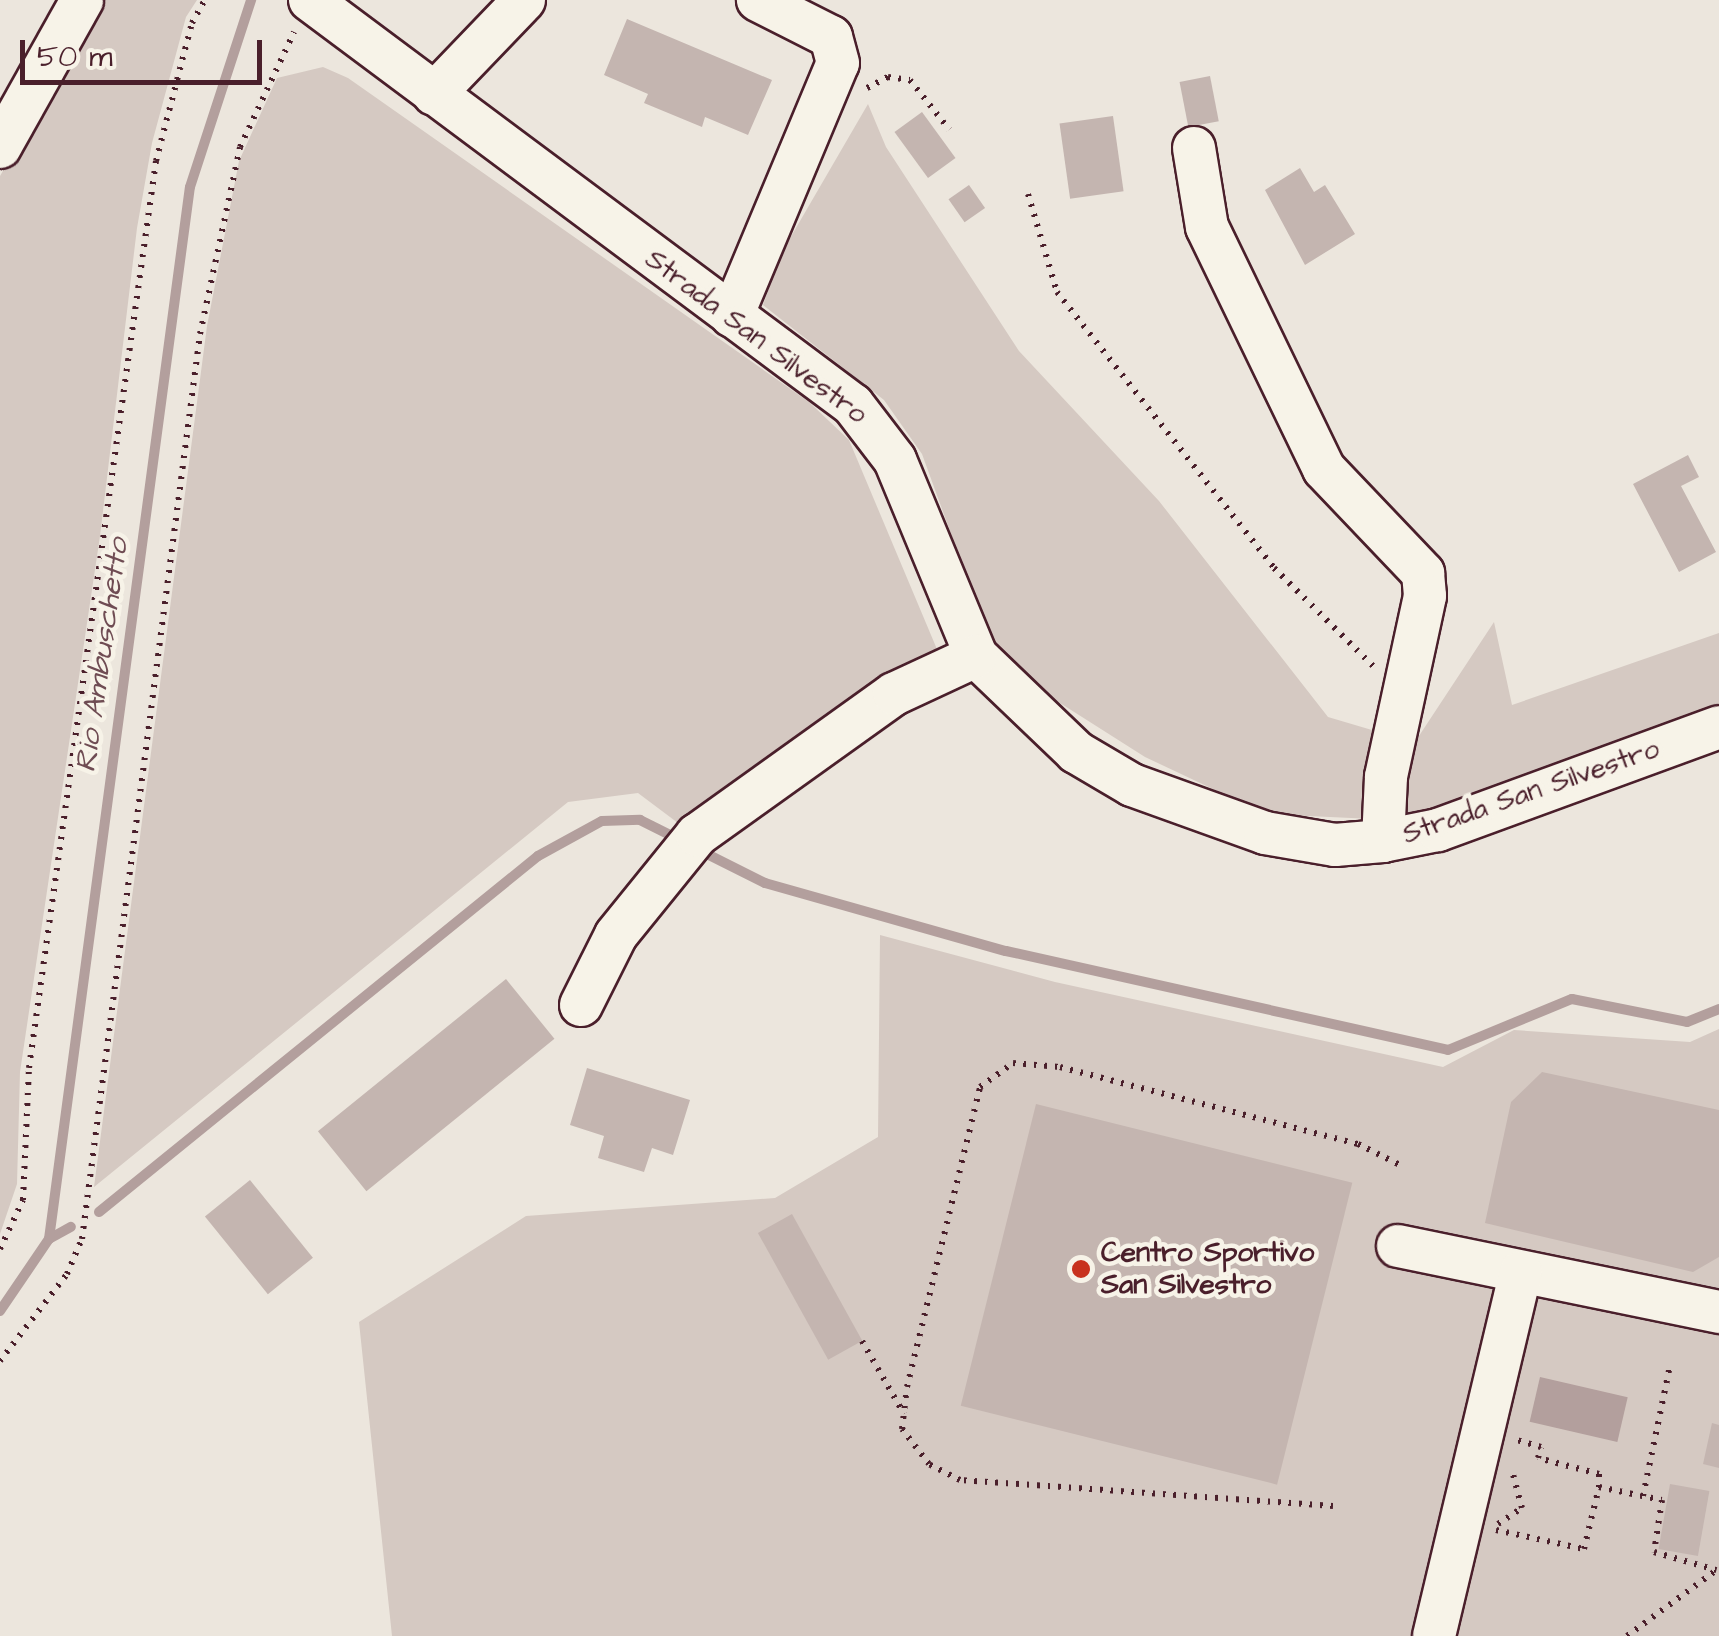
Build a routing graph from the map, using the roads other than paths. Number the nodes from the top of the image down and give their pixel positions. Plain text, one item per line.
1 (82, 0) edge
2 (524, 0) edge
3 (758, 0) edge
4 (305, 10) edge
5 (434, 94) junction
6 (0, 147) edge
7 (1194, 148) dead end
8 (732, 316) junction
9 (976, 656) junction
10 (1719, 727) edge
11 (1383, 842) junction
12 (581, 1004) dead end
13 (1398, 1246) dead end
14 (1520, 1272) junction
15 (1719, 1312) edge
16 (1434, 1636) edge

1 - 6 street
2 - 5 street
3 - 8 street
4 - 5 street, Strada San Silvestro
5 - 8 street, Strada San Silvestro
7 - 11 street
8 - 9 street, Strada San Silvestro
9 - 11 street, Strada San Silvestro
9 - 12 street
10 - 11 street, Strada San Silvestro
13 - 14 street
14 - 15 street
14 - 16 street

